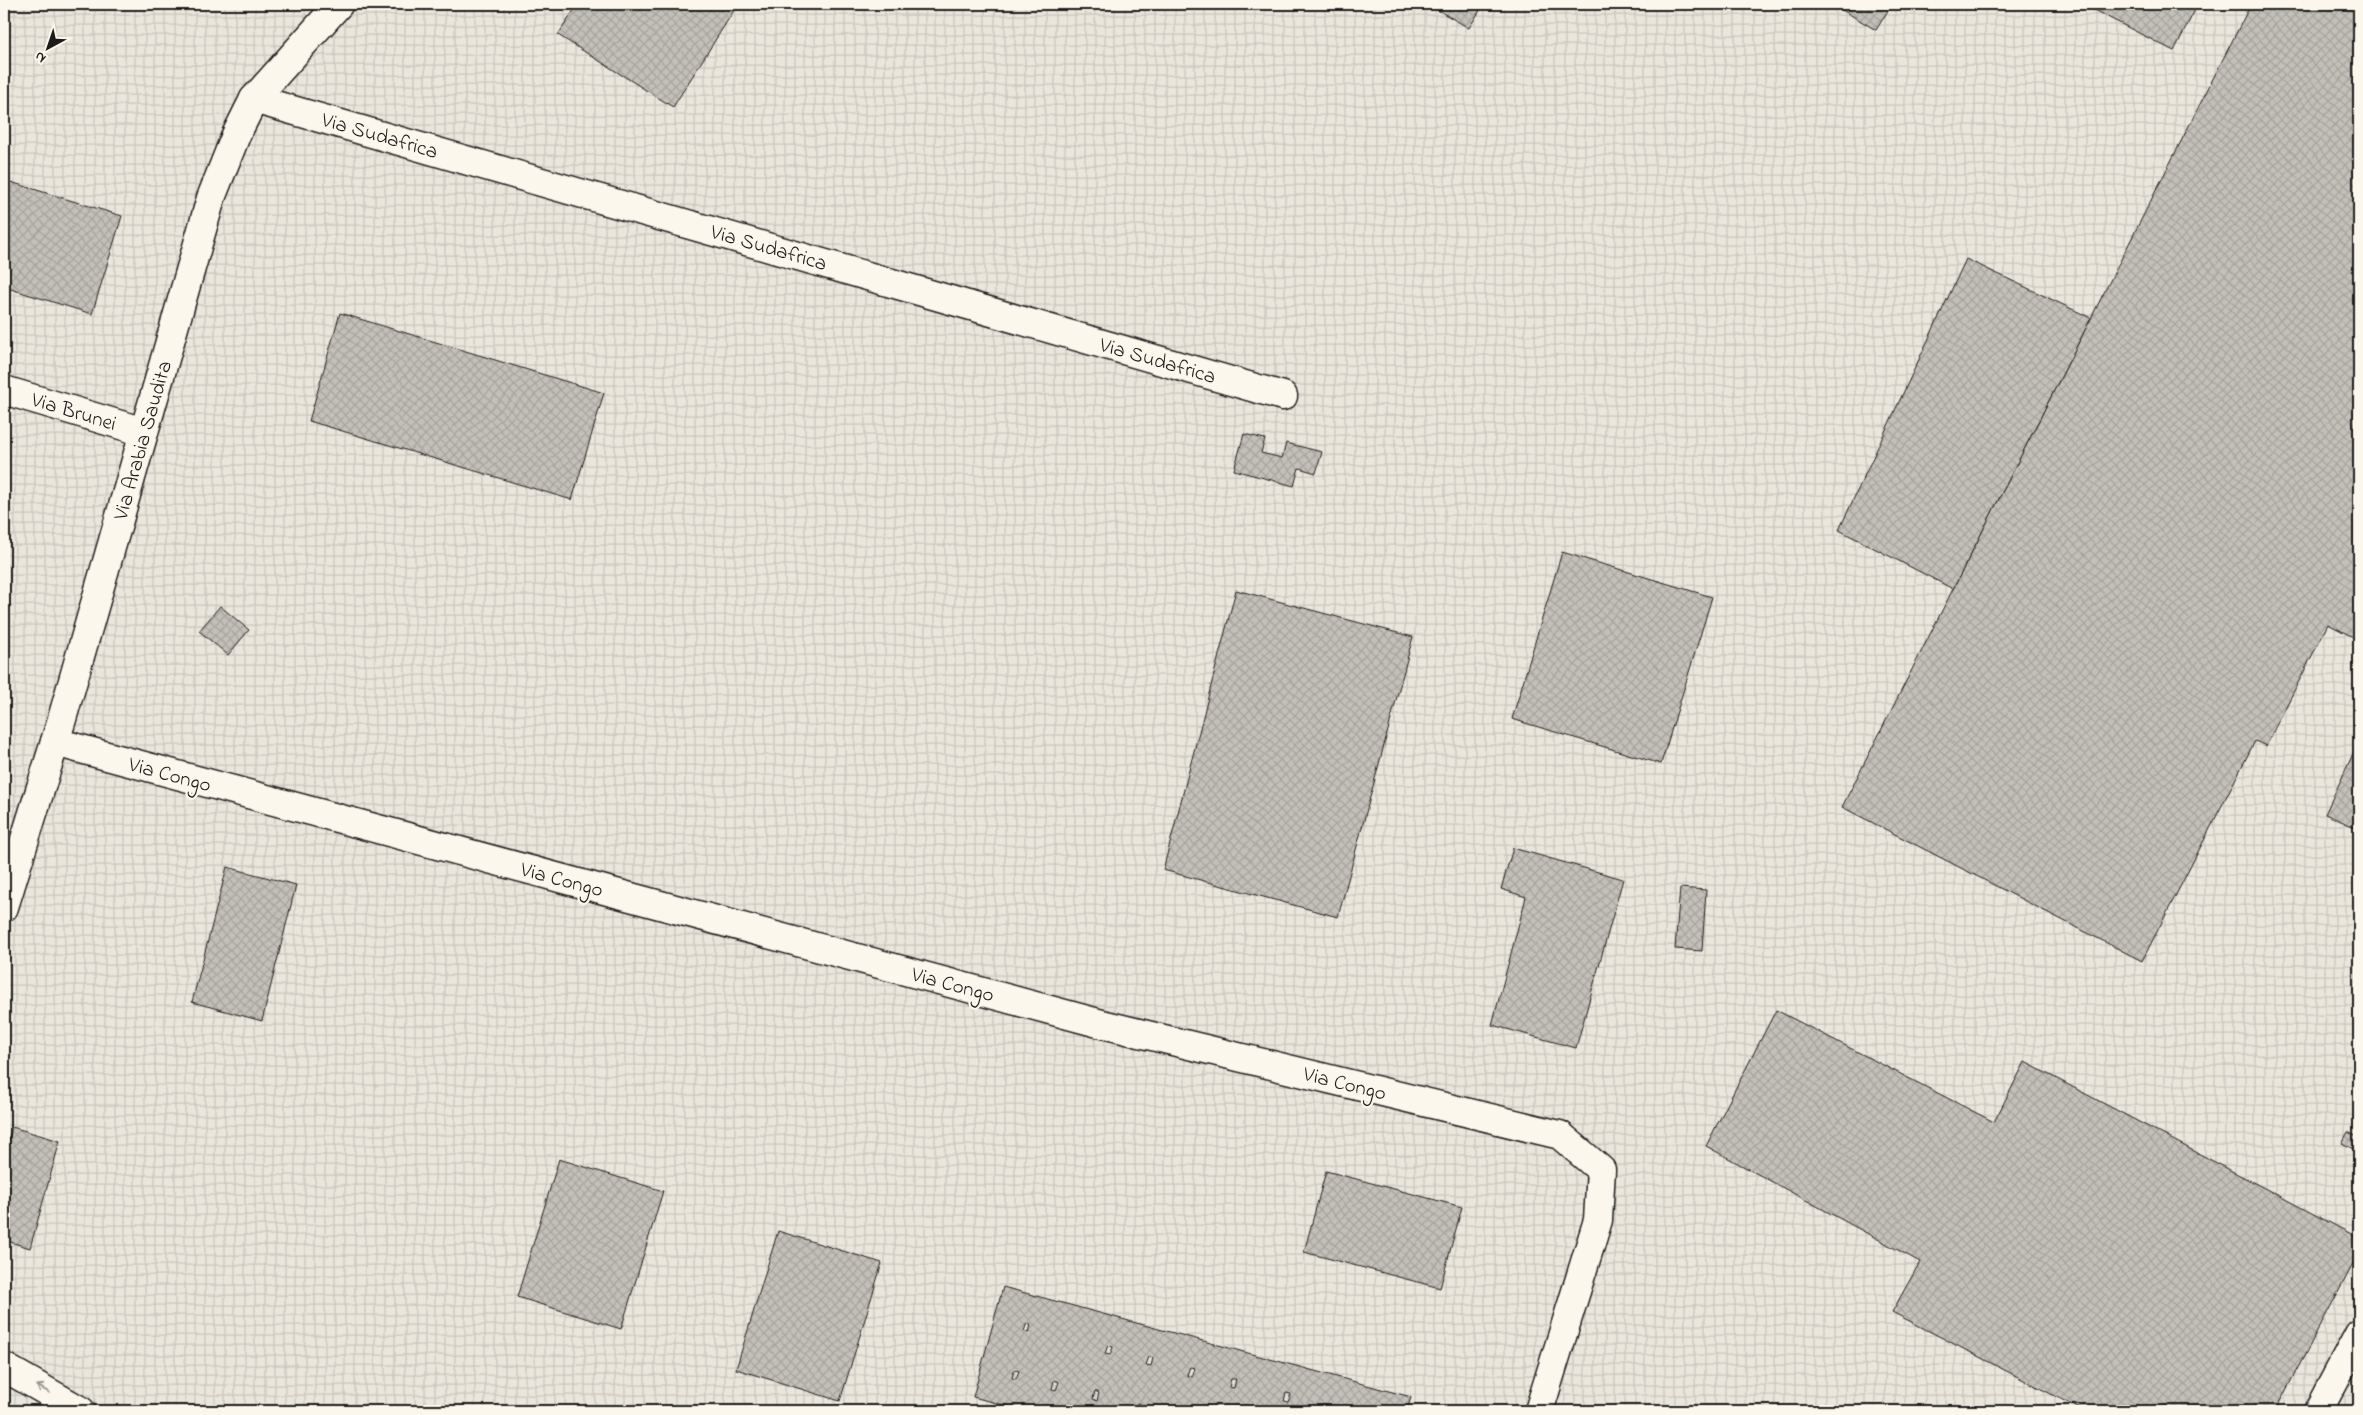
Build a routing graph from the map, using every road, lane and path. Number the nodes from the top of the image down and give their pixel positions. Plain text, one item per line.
1 (338, 4) edge
2 (254, 99) junction
3 (4, 390) edge
4 (1283, 396) dead end
5 (144, 432) junction
6 (54, 742) junction
7 (4, 907) edge
8 (2359, 1334) edge
9 (4, 1367) edge
10 (81, 1411) edge
11 (1539, 1411) edge
12 (2318, 1411) edge

1 - 2 street, Via Arabia Saudita
2 - 4 street, Via Sudafrica
2 - 5 street, Via Arabia Saudita
3 - 5 street, Via Brunei
5 - 6 street, Via Arabia Saudita
6 - 7 street, Via Arabia Saudita
6 - 11 street, Via Congo
8 - 12 street
10 -> 9 street

